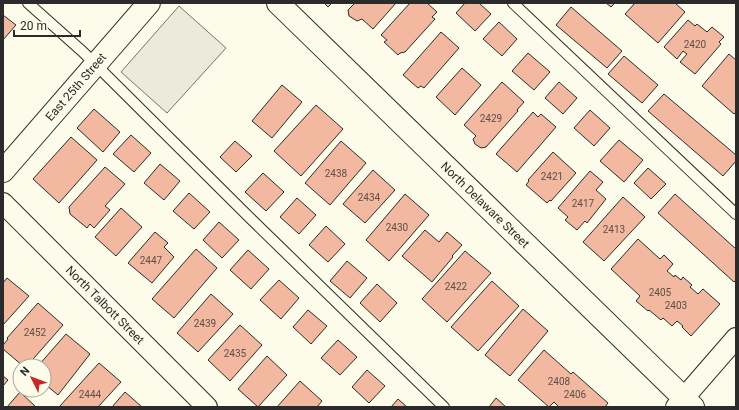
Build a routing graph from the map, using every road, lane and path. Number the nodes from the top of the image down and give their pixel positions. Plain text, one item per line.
1 (28, 3) edge
2 (149, 3) edge
3 (278, 3) edge
4 (513, 3) edge
5 (96, 64) junction
6 (3, 171) edge
7 (3, 203) edge
8 (736, 214) edge
9 (736, 338) edge
10 (684, 404) edge
11 (207, 407) edge
12 (444, 407) edge

1 - 5 lane
2 - 5 main road, East 25th Street
3 - 10 main road, North Delaware Street
4 - 8 lane
5 - 6 main road, East 25th Street
5 - 12 lane
7 - 11 street, North Talbott Street
9 - 10 street

